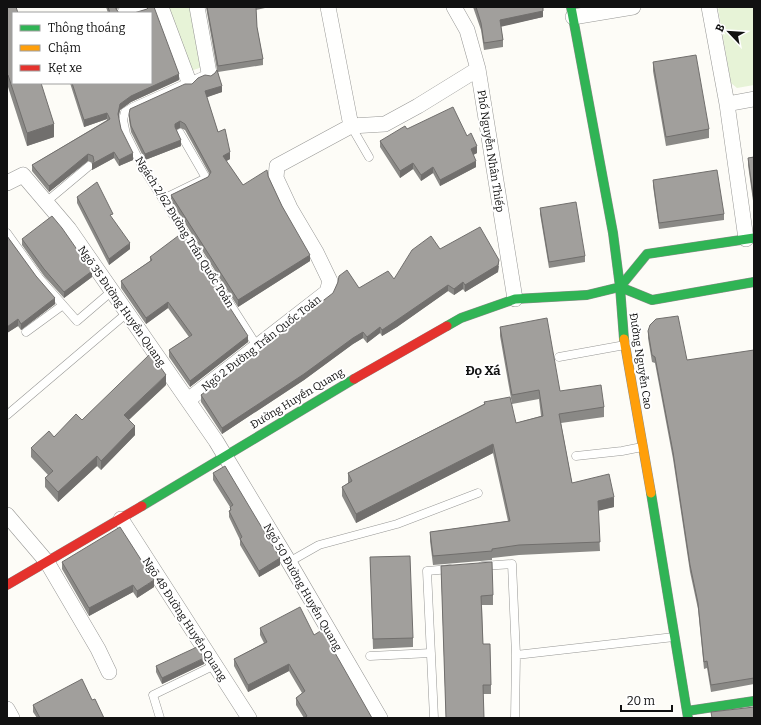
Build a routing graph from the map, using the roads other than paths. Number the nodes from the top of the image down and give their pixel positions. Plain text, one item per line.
1 (144, 7) edge
2 (161, 7) edge
3 (197, 7) edge
4 (328, 7) edge
5 (454, 7) edge
6 (633, 7) edge
7 (709, 7) edge
8 (128, 12) edge
9 (572, 12) edge
10 (478, 69) junction
11 (209, 73) joint
12 (189, 82) junction
13 (754, 99) edge
14 (727, 104) junction
15 (351, 126) junction
16 (180, 133) dead end
17 (369, 157) dead end
18 (89, 166) dead end
19 (7, 183) edge
20 (163, 199) junction
21 (46, 202) junction
22 (7, 232) edge
23 (750, 238) edge
24 (754, 282) edge
25 (620, 287) junction
26 (112, 291) junction
27 (515, 299) junction
28 (63, 305) junction
29 (127, 313) junction
30 (26, 332) dead end
31 (625, 345) junction
32 (257, 346) junction
33 (558, 357) dead end
34 (188, 400) junction
35 (7, 415) edge
36 (643, 446) junction
37 (225, 456) junction
38 (576, 456) dead end
39 (478, 493) dead end
40 (7, 515) edge
41 (121, 519) junction
42 (47, 562) junction
43 (289, 562) junction
44 (474, 567) edge
45 (458, 568) edge
46 (7, 585) edge
47 (675, 637) junction
48 (431, 653) junction
49 (516, 655) junction
50 (370, 656) dead end
51 (215, 665) junction
52 (109, 672) dead end
53 (754, 701) edge
54 (7, 709) edge
55 (688, 715) edge
56 (12, 718) edge
57 (160, 718) edge
58 (249, 718) edge
59 (380, 718) edge
60 (434, 718) edge
61 (514, 718) edge

1 - 8 street
2 - 12 street
3 - 11 street
4 - 15 street
5 - 10 street, Phố Nguyễn Nhân Thiếp
6 - 9 street
7 - 14 street
9 - 25 street, Đường Nguyễn Cao
10 - 15 street
10 - 27 street, Phố Nguyễn Nhân Thiếp
11 - 12 lane, Ngách 2/62 Đường Trần Quốc Toản
12 - 20 lane, Ngách 2/62 Đường Trần Quốc Toản
13 - 14 street
14 - 23 street
15 - 17 lane
15 - 32 street, Ngõ 2 Đường Trần Quốc Toản
16 - 20 lane
18 - 21 lane
19 - 21 street, Ngõ 35 Đường Huyền Quang
20 - 32 lane, Ngách 2/62 Đường Trần Quốc Toản
21 - 26 street, Ngõ 35 Đường Huyền Quang
22 - 28 lane
23 - 25 street
24 - 25 street
25 - 27 street, Đường Huyền Quang
25 - 31 street, Đường Nguyễn Cao
26 - 28 lane
26 - 29 street, Ngõ 35 Đường Huyền Quang
27 - 37 street, Đường Huyền Quang
28 - 30 lane
29 - 34 street, Ngõ 35 Đường Huyền Quang
29 - 35 lane
31 - 33 lane
31 - 36 street, Đường Nguyễn Cao
32 - 34 street, Ngõ 2 Đường Trần Quốc Toản
34 - 37 street, Ngõ 35 Đường Huyền Quang
36 - 38 lane
36 - 47 street, Đường Nguyễn Cao
37 - 41 street, Đường Huyền Quang
37 - 43 street, Ngõ 50 Đường Huyền Quang
39 - 43 lane
40 - 42 street
41 - 42 street, Đường Huyền Quang
41 - 51 street, Ngõ 48 Đường Huyền Quang
42 - 46 street, Đường Huyền Quang
42 - 52 street
43 - 59 street, Ngõ 50 Đường Huyền Quang
44 - 49 lane
45 - 48 lane
47 - 49 lane
47 - 55 street, Đường Nguyễn Cao
48 - 50 lane
48 - 60 lane
49 - 61 lane
51 - 57 lane
51 - 58 street, Ngõ 48 Đường Huyền Quang
53 - 55 street
54 - 56 street

